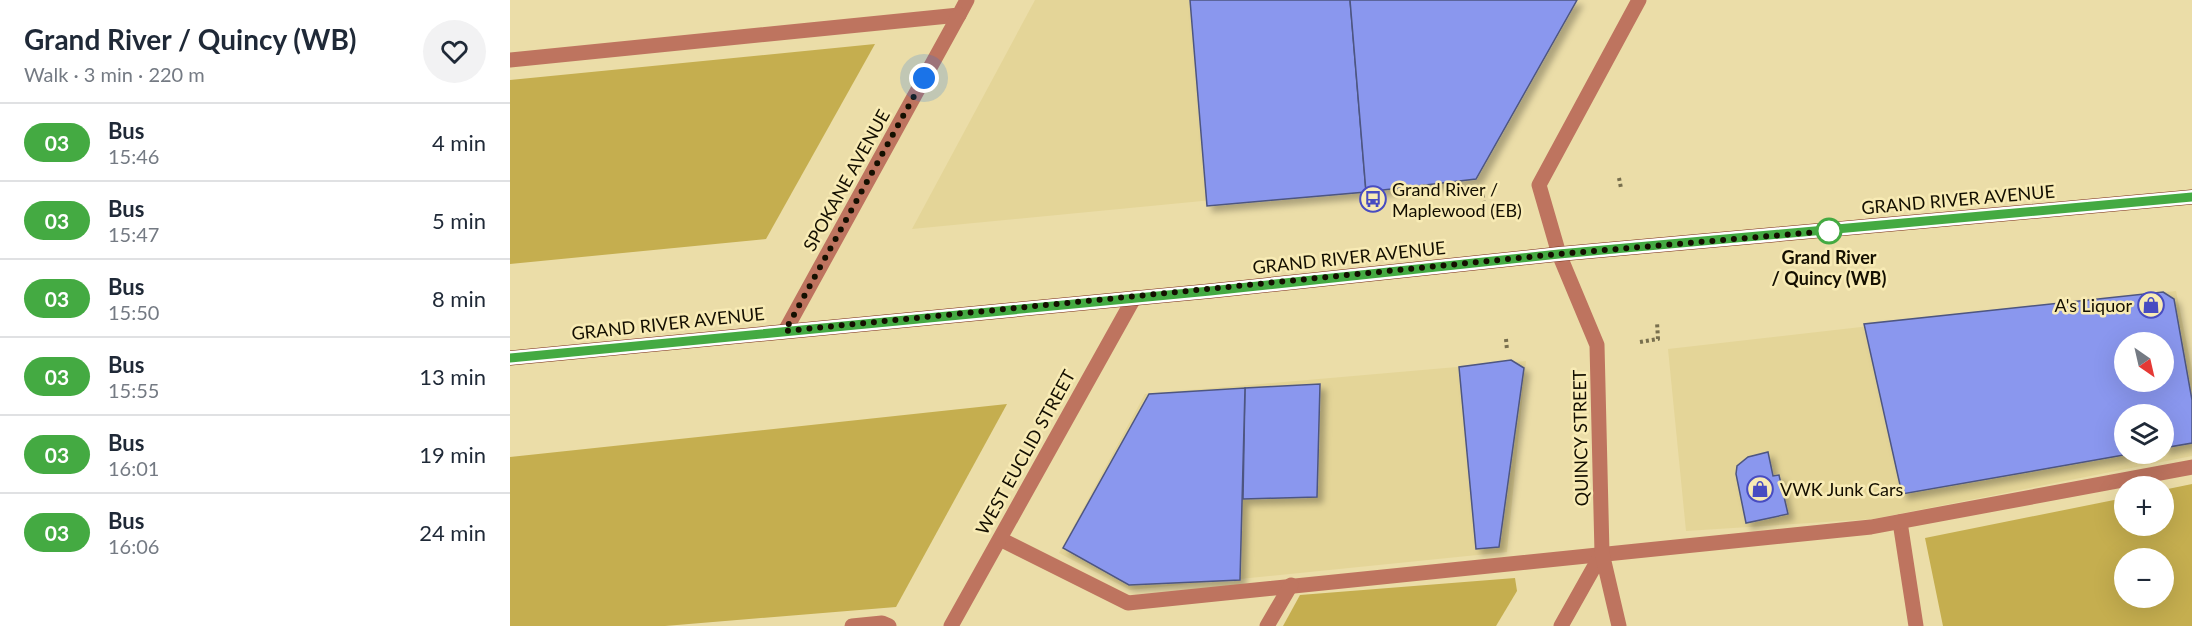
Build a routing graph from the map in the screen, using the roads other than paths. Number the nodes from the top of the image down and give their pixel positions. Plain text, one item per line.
1 (967, 0) edge
2 (1639, 0) edge
3 (959, 15) junction
4 (510, 60) edge
5 (2192, 197) edge
6 (1559, 254) junction
7 (1134, 298) junction
8 (785, 331) junction
9 (510, 358) edge
10 (2192, 467) edge
11 (1900, 522) junction
12 (1000, 538) junction
13 (1602, 553) junction
14 (1291, 585) junction
15 (852, 626) edge
16 (889, 626) edge
17 (951, 626) edge
18 (1267, 626) edge
19 (1561, 626) edge
20 (1619, 626) edge
21 (1916, 626) edge

1 - 3 street, SPOKANE AVENUE
2 - 6 street, QUINCY STREET
3 - 4 street
3 - 8 street, SPOKANE AVENUE
5 - 6 main road, GRAND RIVER AVENUE
6 - 7 main road, GRAND RIVER AVENUE
6 - 13 street, QUINCY STREET
7 - 8 main road, GRAND RIVER AVENUE
7 - 12 street, WEST EUCLID STREET
8 - 9 main road, GRAND RIVER AVENUE
10 - 11 street
11 - 13 street
11 - 21 street
12 - 14 street
12 - 17 street, WEST EUCLID STREET
13 - 14 street
13 - 19 street
13 - 20 street, QUINCY STREET
14 - 18 street
15 - 16 street

